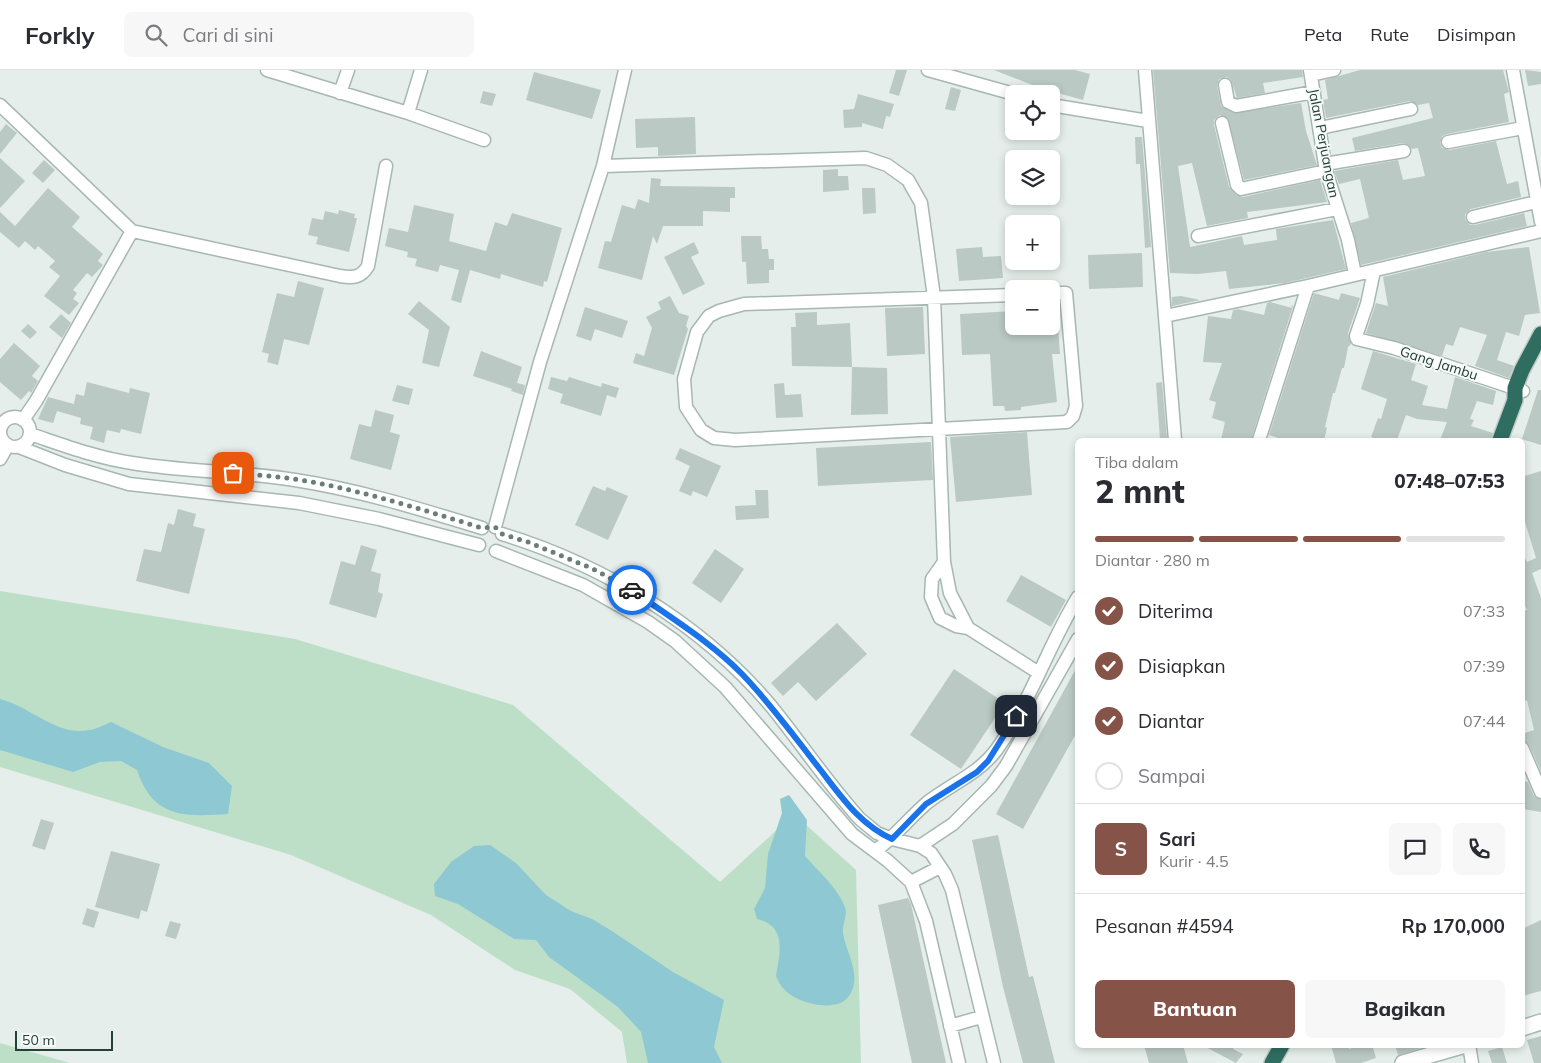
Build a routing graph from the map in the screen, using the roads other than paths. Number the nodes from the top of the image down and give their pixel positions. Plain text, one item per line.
1 (267, 70) edge
2 (348, 70) edge
3 (421, 70) edge
4 (625, 70) edge
5 (928, 70) edge
6 (1145, 70) edge
7 (1334, 70) edge
8 (1513, 70) edge
9 (1311, 72) edge
10 (287, 73) edge
11 (1225, 85) dead end
12 (1005, 91) edge
13 (1314, 92) junction
14 (340, 93) junction
15 (0, 105) edge
16 (1060, 106) edge
17 (1410, 109) dead end
18 (408, 113) junction
19 (1148, 121) junction
20 (1222, 123) dead end
21 (1320, 128) junction
22 (1523, 128) junction
23 (484, 140) dead end
24 (1448, 142) dead end
25 (1404, 151) dead end
26 (386, 166) dead end
27 (603, 166) junction
28 (1326, 168) junction
29 (1536, 202) junction
30 (1337, 209) junction
31 (1473, 217) dead end
32 (1541, 221) edge
33 (132, 231) junction
34 (1541, 231) edge
35 (1198, 236) dead end
36 (1374, 271) junction
37 (1355, 274) junction
38 (1308, 286) junction
39 (1060, 293) edge
40 (1005, 295) edge
41 (934, 297) junction
42 (1165, 316) junction
43 (1541, 334) edge
44 (1541, 351) edge
45 (1518, 393) junction
46 (3, 418) edge
47 (23, 420) junction
48 (940, 429) junction
49 (30, 434) junction
50 (1175, 438) edge
51 (1259, 438) edge
52 (1501, 438) edge
53 (7, 441) edge
54 (0, 459) edge
55 (493, 530) junction
56 (479, 545) junction
57 (496, 551) junction
58 (944, 562) junction
59 (1075, 603) edge
60 (968, 628) junction
61 (1075, 644) edge
62 (1039, 673) junction
63 (1525, 755) edge
64 (1541, 792) edge
65 (892, 839) junction
66 (920, 846) junction
67 (875, 851) junction
68 (940, 867) junction
69 (911, 882) junction
70 (981, 1017) junction
71 (1541, 1022) edge
72 (950, 1026) junction
73 (1525, 1027) edge
74 (1280, 1048) edge
75 (1455, 1048) edge
76 (1470, 1048) edge
77 (960, 1063) edge
78 (994, 1063) edge
79 (1272, 1063) edge
80 (1404, 1063) edge
81 (1472, 1063) edge

1 - 10 street
2 - 14 street
3 - 18 street
4 - 27 street
5 - 12 street
6 - 19 street
7 - 9 street
8 - 22 street
9 - 13 street, Jalan Perjuangan
10 - 14 street
11 - 13 street
13 - 21 street, Jalan Perjuangan
14 - 18 street
15 - 33 street
16 - 19 street
17 - 21 street
18 - 23 street
19 - 42 street
20 - 28 street
21 - 28 street, Jalan Perjuangan
22 - 24 street
22 - 29 street
25 - 28 street
26 - 33 street
27 - 41 street
27 - 55 street
28 - 30 street, Jalan Perjuangan
29 - 31 street
29 - 32 street
30 - 35 street
30 - 37 street, Jalan Perjuangan
33 - 47 street
34 - 36 street
36 - 37 street
36 - 45 street, Gang Jambu
37 - 38 street
38 - 42 street
38 - 51 street
39 - 48 street
40 - 41 street
41 - 48 street
41 - 48 street
42 - 50 street
43 - 45 highway
44 - 45 highway
45 - 52 highway
46 - 47 street
46 - 53 street
47 - 49 street
48 - 58 street
49 - 53 street
49 - 55 street
53 - 54 street
53 - 56 street
55 - 56 street
55 - 57 street
55 - 65 street
56 - 57 street
57 - 67 street
58 - 60 street
58 - 60 street
59 - 62 street
60 - 62 street
61 - 66 street
62 - 65 street
63 - 64 street
65 - 66 street
65 - 67 street
66 - 68 street
67 - 69 street
68 - 69 street
68 - 70 street
69 - 72 street
70 - 72 street
70 - 78 street
71 - 73 main road
72 - 77 street
74 - 79 highway
75 - 80 main road
76 - 81 street

